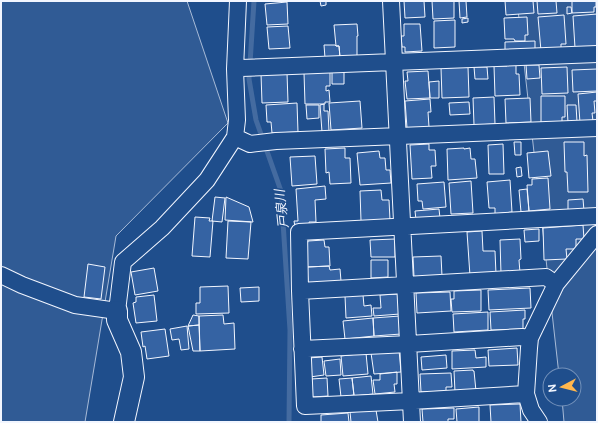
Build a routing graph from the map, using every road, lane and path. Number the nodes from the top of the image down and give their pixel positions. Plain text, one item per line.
1 (238, 1) edge
2 (391, 1) edge
3 (597, 54) edge
4 (394, 62) junction
5 (235, 69) junction
6 (597, 128) edge
7 (398, 137) junction
8 (235, 138) junction
9 (597, 216) edge
10 (403, 227) junction
11 (597, 234) edge
12 (1, 275) edge
13 (405, 284) junction
14 (556, 284) junction
15 (300, 291) junction
16 (117, 312) junction
17 (530, 338) junction
18 (409, 344) junction
19 (302, 349) junction
20 (526, 394) junction
21 (411, 401) junction
22 (124, 422) edge
23 (412, 422) edge
24 (539, 422) edge

1 - 5 street
2 - 4 street
3 - 4 street
4 - 5 street
4 - 7 street
5 - 8 street
6 - 7 street
7 - 8 street
7 - 10 street
8 - 16 street
9 - 10 street
10 - 13 street
10 - 15 street
11 - 14 street
12 - 16 street
13 - 14 street
13 - 15 street
13 - 18 street
14 - 17 street
15 - 19 street
16 - 22 street
17 - 18 street
17 - 20 street
18 - 19 street
18 - 21 street
19 - 21 street
20 - 21 street
20 - 24 street
21 - 23 street

